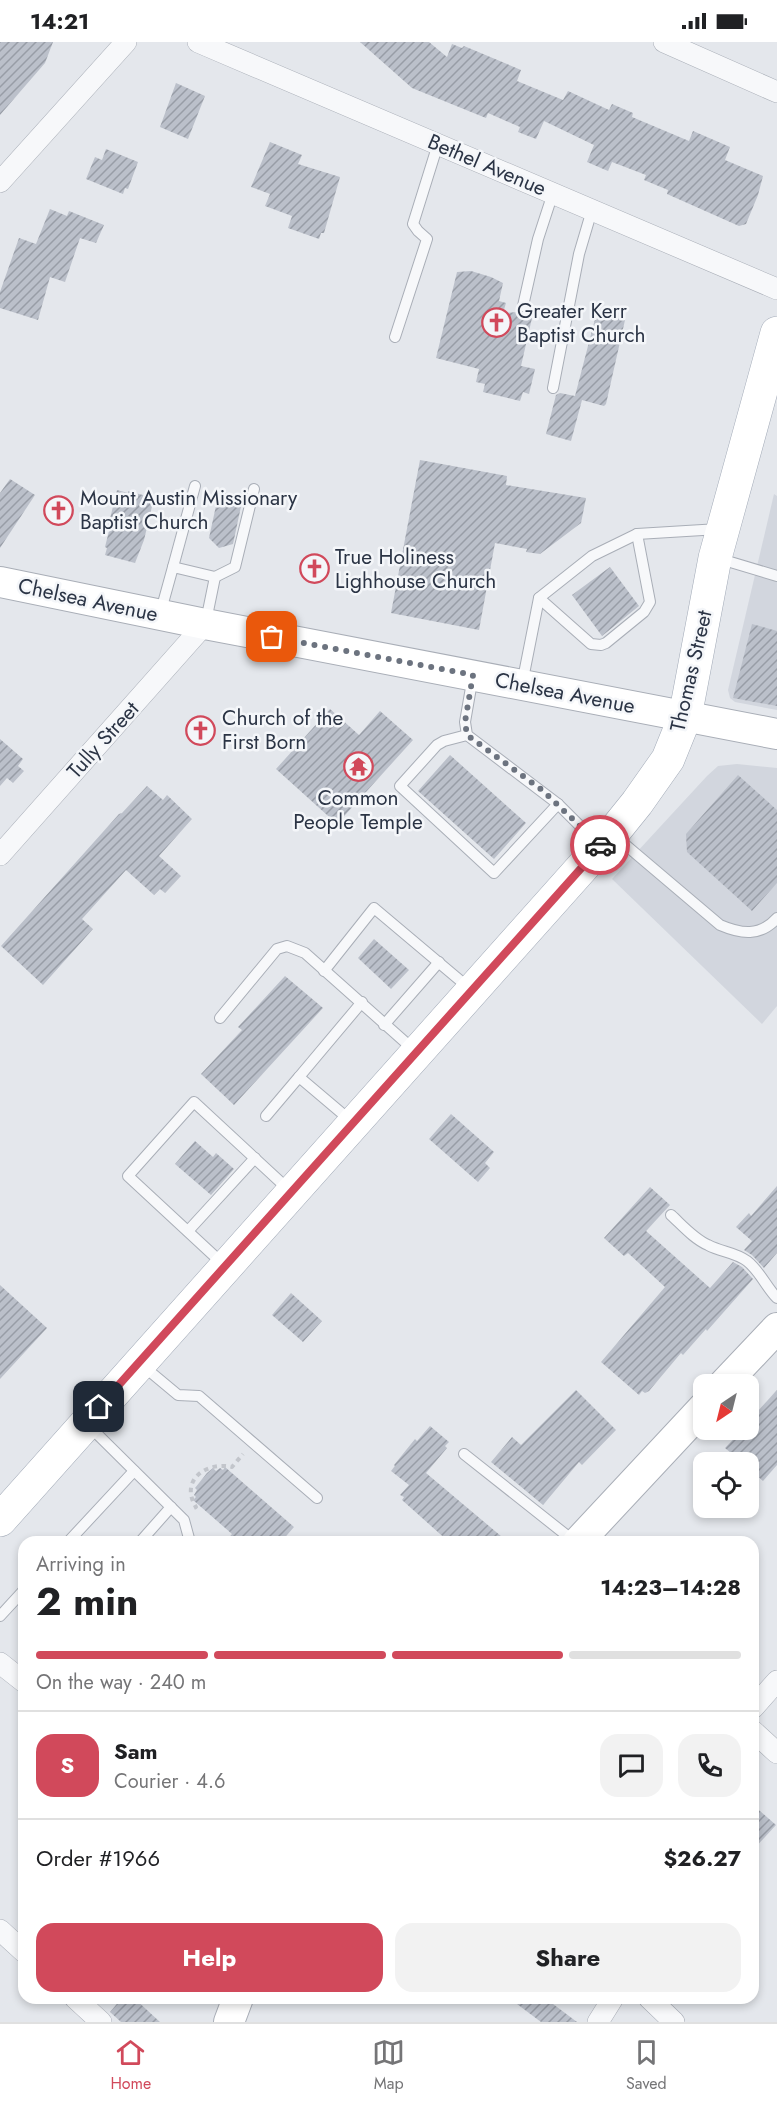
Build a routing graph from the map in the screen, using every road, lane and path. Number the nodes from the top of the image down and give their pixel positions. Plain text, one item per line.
1 (126, 42) edge
2 (198, 42) edge
3 (664, 42) edge
4 (777, 92) edge
5 (438, 144) junction
6 (0, 182) edge
7 (553, 193) junction
8 (592, 210) junction
9 (777, 289) edge
10 (523, 306) dead end
11 (777, 333) edge
12 (395, 337) dead end
13 (553, 388) dead end
14 (195, 486) dead end
15 (254, 489) dead end
16 (637, 534) junction
17 (718, 543) junction
18 (173, 567) junction
19 (777, 576) edge
20 (215, 577) junction
21 (0, 582) edge
22 (539, 598) junction
23 (160, 615) junction
24 (205, 624) junction
25 (473, 675) junction
26 (522, 684) junction
27 (685, 717) junction
28 (777, 734) edge
29 (467, 735) junction
30 (558, 804) junction
31 (606, 840) junction
32 (0, 855) edge
33 (777, 918) edge
34 (438, 962) junction
35 (324, 971) junction
36 (472, 990) junction
37 (362, 1002) junction
38 (220, 1018) dead end
39 (384, 1025) junction
40 (416, 1052) junction
41 (299, 1077) junction
42 (266, 1116) dead end
43 (353, 1123) junction
44 (255, 1158) junction
45 (292, 1192) junction
46 (671, 1215) dead end
47 (188, 1231) junction
48 (225, 1266) junction
49 (777, 1298) edge
50 (777, 1328) edge
51 (139, 1362) junction
52 (733, 1374) edge
53 (693, 1419) edge
54 (85, 1422) junction
55 (253, 1443) junction
56 (464, 1454) dead end
57 (134, 1471) junction
58 (317, 1498) dead end
59 (171, 1507) junction
60 (0, 1520) edge
61 (184, 1520) junction
62 (74, 1536) edge
63 (145, 1536) edge
64 (188, 1536) edge
65 (568, 1536) edge
66 (582, 1536) edge
67 (18, 1596) edge
68 (0, 1616) edge
69 (0, 1663) edge
70 (18, 1677) edge
71 (777, 1682) edge
72 (759, 1702) edge
73 (759, 1736) edge
74 (777, 1753) edge
75 (0, 1930) edge
76 (18, 1946) edge
77 (82, 2004) edge
78 (236, 2004) edge
79 (608, 2004) edge
80 (655, 2004) edge
81 (101, 2022) edge
82 (229, 2022) edge
83 (598, 2022) edge
84 (674, 2022) edge

1 - 6 street
2 - 5 street, Bethel Avenue
3 - 4 street
5 - 7 street, Bethel Avenue
5 - 12 lane
7 - 8 street, Bethel Avenue
7 - 10 lane
8 - 9 street, Bethel Avenue
8 - 13 lane
11 - 17 main road, Thomas Street
14 - 18 lane
15 - 20 lane
16 - 17 lane
16 - 22 lane
16 - 22 lane
17 - 19 lane
17 - 27 main road, Thomas Street
18 - 20 lane
18 - 23 lane
20 - 24 lane
21 - 23 main road, Chelsea Avenue
22 - 26 lane
23 - 24 main road, Chelsea Avenue
24 - 25 main road, Chelsea Avenue
24 - 32 street, Tully Street
25 - 26 main road, Chelsea Avenue
25 - 29 lane
26 - 27 main road, Chelsea Avenue
27 - 28 main road, Chelsea Avenue
27 - 31 main road, Thomas Street
29 - 30 lane
29 - 30 lane
30 - 31 lane
31 - 33 lane
31 - 36 main road, Thomas Street
34 - 35 lane
34 - 36 lane
34 - 39 lane
35 - 37 lane
35 - 38 lane
36 - 40 main road, Thomas Street
37 - 39 lane
37 - 41 lane
39 - 40 lane
40 - 43 main road, Thomas Street
41 - 42 lane
41 - 43 lane
43 - 45 main road, Thomas Street
44 - 45 lane
44 - 47 lane
44 - 47 lane
45 - 48 main road, Thomas Street
46 - 49 lane
47 - 48 lane
48 - 51 main road, Thomas Street
50 - 52 main road
51 - 54 main road, Thomas Street
51 - 55 lane
53 - 66 main road
54 - 57 lane
54 - 60 main road, Thomas Street
55 - 58 lane
55 - 61 path
56 - 65 lane
57 - 59 lane
57 - 62 lane
59 - 61 lane
59 - 63 lane
61 - 64 lane
67 - 68 lane
69 - 70 street
71 - 72 street
73 - 74 street
75 - 76 street
77 - 81 street
78 - 82 main road
79 - 83 street
80 - 84 street

